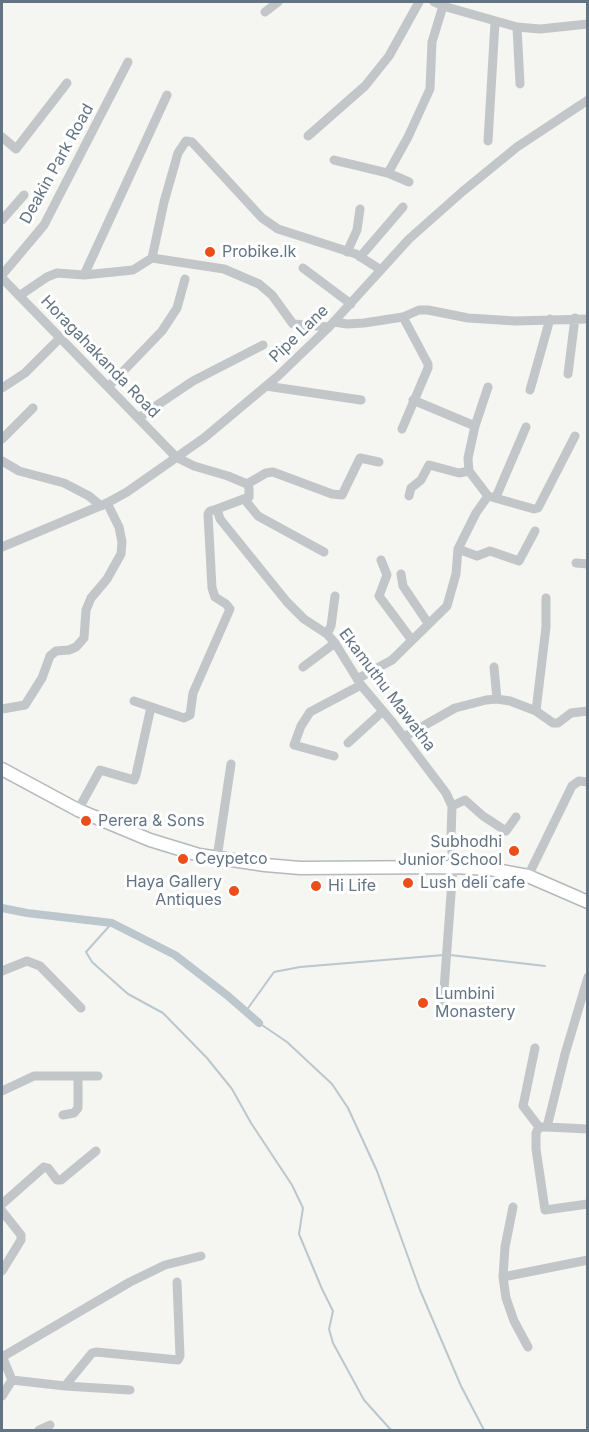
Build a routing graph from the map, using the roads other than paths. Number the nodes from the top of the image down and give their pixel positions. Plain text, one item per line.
1 (278, 2) edge
2 (419, 2) edge
3 (438, 4) edge
4 (265, 12) dead end
5 (495, 22) junction
6 (588, 24) edge
7 (517, 27) junction
8 (128, 62) dead end
9 (67, 83) dead end
10 (520, 84) dead end
11 (167, 95) dead end
12 (588, 100) edge
13 (308, 136) dead end
14 (2, 137) edge
15 (488, 141) dead end
16 (334, 160) dead end
17 (388, 173) junction
18 (409, 182) dead end
19 (24, 195) dead end
20 (403, 207) dead end
21 (360, 209) dead end
22 (2, 220) edge
23 (347, 252) junction
24 (360, 256) junction
25 (152, 258) junction
26 (303, 268) dead end
27 (381, 270) junction
28 (84, 275) junction
29 (2, 276) edge
30 (185, 279) dead end
31 (19, 296) junction
32 (351, 304) junction
33 (403, 317) junction
34 (575, 318) junction
35 (550, 319) junction
36 (588, 319) edge
37 (332, 324) junction
38 (60, 338) junction
39 (263, 345) dead end
40 (568, 374) dead end
41 (109, 386) junction
42 (266, 386) junction
43 (488, 387) dead end
44 (2, 388) edge
45 (530, 390) dead end
46 (361, 400) dead end
47 (413, 400) junction
48 (33, 408) dead end
49 (138, 418) junction
50 (475, 426) junction
51 (526, 427) dead end
52 (402, 429) dead end
53 (575, 436) dead end
54 (2, 439) edge
55 (176, 458) junction
56 (2, 462) edge
57 (379, 462) dead end
58 (469, 471) junction
59 (247, 484) junction
60 (409, 496) dead end
61 (492, 496) junction
62 (245, 500) junction
63 (104, 504) junction
64 (217, 509) junction
65 (535, 531) dead end
66 (2, 547) edge
67 (458, 549) junction
68 (324, 552) dead end
69 (381, 560) dead end
70 (576, 563) dead end
71 (588, 564) edge
72 (401, 574) dead end
73 (335, 596) dead end
74 (546, 598) dead end
75 (428, 623) junction
76 (327, 634) junction
77 (411, 639) junction
78 (334, 642) junction
79 (303, 667) dead end
80 (494, 667) dead end
81 (359, 682) junction
82 (497, 699) junction
83 (134, 701) dead end
84 (151, 707) junction
85 (2, 709) edge
86 (383, 711) junction
87 (536, 711) junction
88 (588, 711) edge
89 (404, 737) junction
90 (348, 743) dead end
91 (334, 756) dead end
92 (231, 764) dead end
93 (2, 770) edge
94 (588, 782) edge
95 (452, 806) junction
96 (78, 810) junction
97 (516, 817) dead end
98 (217, 858) junction
99 (453, 867) junction
100 (528, 876) junction
101 (588, 902) edge
102 (2, 971) edge
103 (588, 977) edge
104 (443, 1003) dead end
105 (81, 1008) dead end
106 (535, 1048) dead end
107 (78, 1076) junction
108 (98, 1076) dead end
109 (2, 1091) edge
110 (63, 1115) dead end
111 (543, 1127) junction
112 (588, 1129) edge
113 (96, 1151) dead end
114 (2, 1204) edge
115 (588, 1204) edge
116 (513, 1208) dead end
117 (2, 1210) edge
118 (201, 1256) dead end
119 (588, 1260) edge
120 (2, 1271) edge
121 (503, 1276) junction
122 (177, 1282) dead end
123 (528, 1347) dead end
124 (2, 1357) edge
125 (12, 1380) junction
126 (65, 1386) junction
127 (130, 1390) dead end
128 (2, 1396) edge
129 (50, 1425) dead end
130 (39, 1431) edge

1 - 4 street
2 - 13 street
3 - 5 street
3 - 17 street
5 - 7 street
5 - 15 street
6 - 7 street
7 - 10 street
8 - 29 street, Deakin Park Road
9 - 14 street
11 - 28 street
12 - 27 street, Pipe Lane
16 - 17 street
17 - 18 street
19 - 22 street
20 - 24 street
21 - 23 street
23 - 24 street
23 - 25 street
24 - 27 street
25 - 28 street
25 - 37 street
26 - 32 street
27 - 32 street, Pipe Lane
28 - 31 street
29 - 31 street, Horagahakanda Road
30 - 41 street
31 - 38 street, Horagahakanda Road
32 - 37 street, Pipe Lane
33 - 35 street
33 - 37 street
33 - 47 street
34 - 35 street
34 - 36 street
34 - 40 street
35 - 45 street
37 - 42 street, Pipe Lane
38 - 41 street, Horagahakanda Road
38 - 44 street
39 - 49 street
41 - 49 street, Horagahakanda Road
42 - 46 street
42 - 55 street, Pipe Lane
43 - 50 street
47 - 50 street
47 - 52 street
48 - 54 street
49 - 55 street, Horagahakanda Road
50 - 58 street
51 - 61 street
53 - 61 street
55 - 59 street
55 - 63 street, Pipe Lane
56 - 63 street
57 - 59 street
58 - 60 street
58 - 61 street
59 - 62 street
61 - 67 street
62 - 64 street
62 - 68 street
63 - 66 street, Pipe Lane
63 - 85 street
64 - 76 street, Ekamuthu Mawatha
64 - 84 street
65 - 67 street
67 - 75 street
69 - 77 street
70 - 71 street
72 - 75 street
73 - 76 street
74 - 87 street
75 - 77 street
76 - 78 street, Ekamuthu Mawatha
77 - 81 street
78 - 79 street
78 - 81 street, Ekamuthu Mawatha
80 - 82 street
81 - 86 street, Ekamuthu Mawatha
81 - 91 street
82 - 87 street
82 - 89 street
83 - 84 street
84 - 96 street
86 - 89 street, Ekamuthu Mawatha
86 - 90 street
87 - 88 street
89 - 95 street, Ekamuthu Mawatha
92 - 98 street
93 - 96 main road
94 - 100 street
95 - 97 street
95 - 99 street
96 - 98 main road
98 - 99 main road
99 - 100 main road
99 - 104 street
100 - 101 main road
102 - 105 street
103 - 111 street
106 - 111 street
107 - 108 street
107 - 109 street
107 - 110 street
111 - 112 street
111 - 115 street
113 - 114 street
116 - 121 street
117 - 120 street
118 - 124 street
119 - 121 street
121 - 123 street
122 - 126 street
124 - 125 street
125 - 126 street
125 - 128 street
126 - 127 street
129 - 130 street

